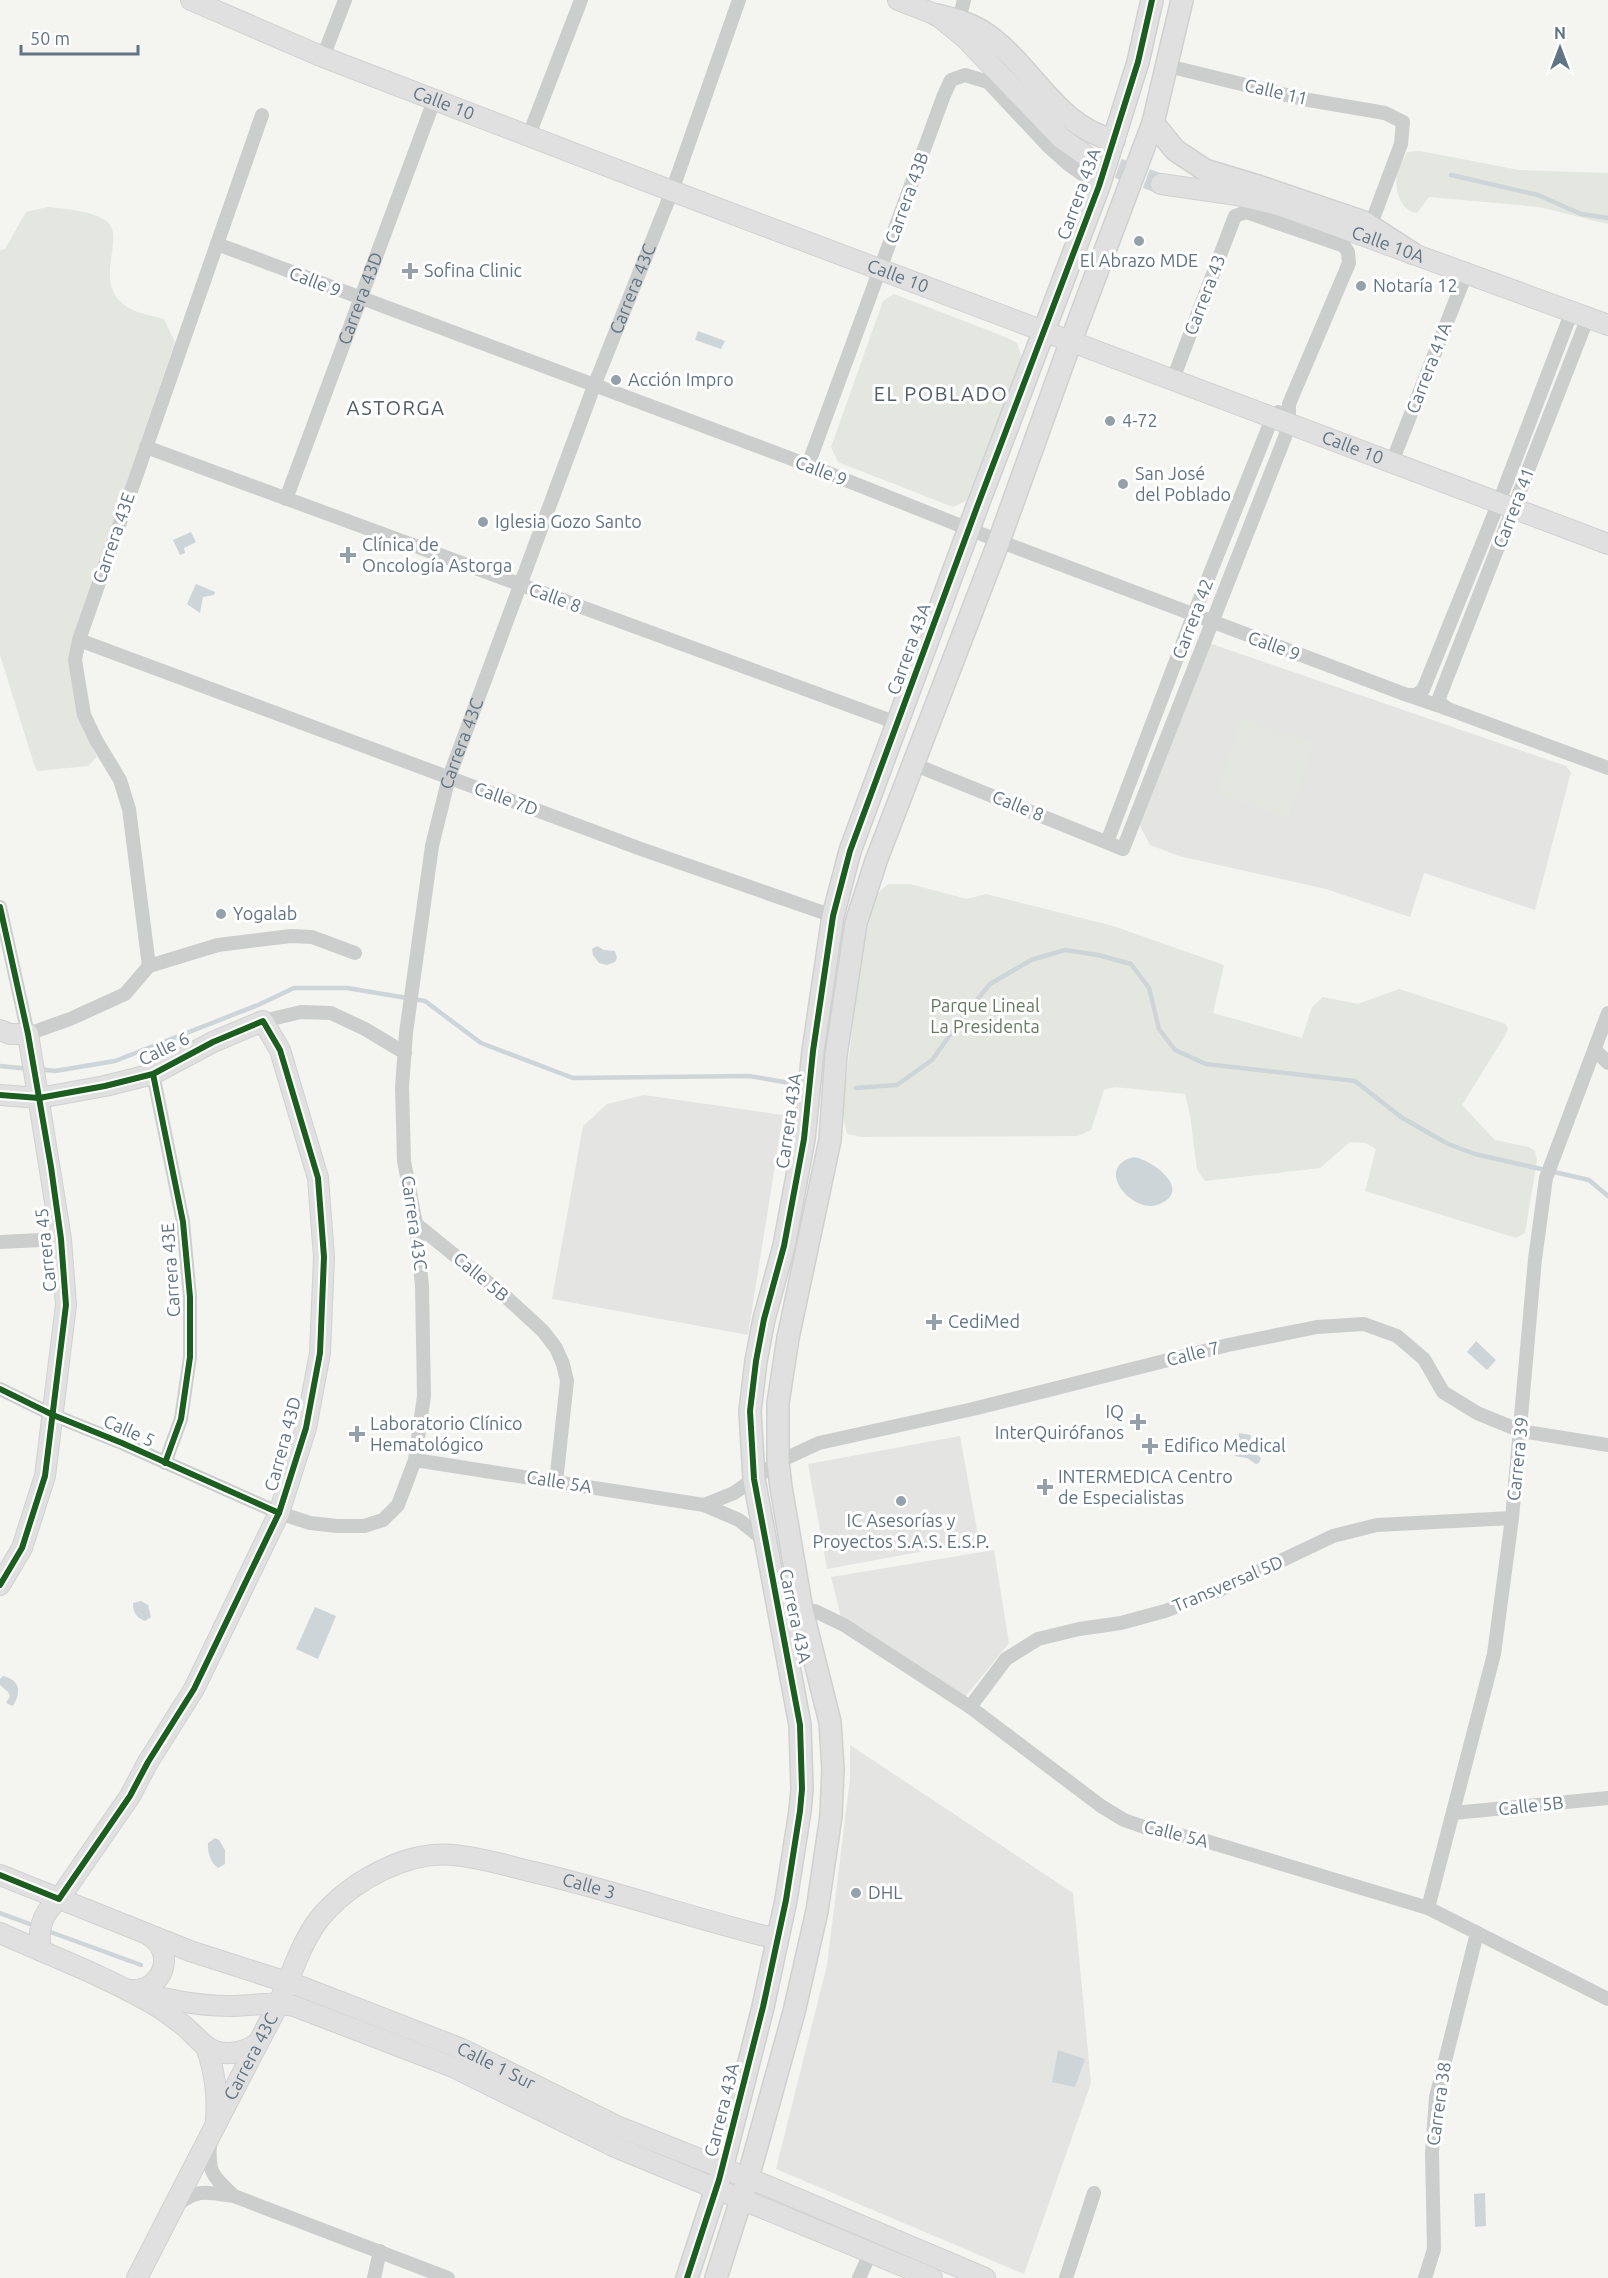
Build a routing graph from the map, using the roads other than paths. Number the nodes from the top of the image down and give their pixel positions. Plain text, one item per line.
1 (191, 0) edge
2 (345, 0) edge
3 (582, 0) edge
4 (739, 0) edge
5 (898, 0) edge
6 (1152, 0) edge
7 (1182, 0) edge
8 (962, 10) edge
9 (937, 15) junction
10 (323, 57) junction
11 (1168, 66) junction
12 (435, 98) junction
13 (262, 115) dead end
14 (1153, 123) junction
15 (529, 135) junction
16 (1114, 140) junction
17 (1088, 157) tunnel mouth
18 (1161, 184) tunnel mouth
19 (1099, 186) junction
20 (672, 191) junction
21 (1240, 214) joint
22 (1364, 222) junction
23 (217, 244) junction
24 (1348, 252) joint
25 (1412, 253) junction
26 (881, 270) junction
27 (1466, 274) junction
28 (360, 299) junction
29 (1580, 314) junction
30 (1608, 325) edge
31 (1044, 330) junction
32 (1071, 340) junction
33 (1173, 379) junction
34 (594, 386) junction
35 (1284, 414) junction
36 (146, 447) junction
37 (1392, 462) junction
38 (808, 465) junction
39 (286, 499) junction
40 (1507, 504) junction
41 (969, 529) junction
42 (999, 541) junction
43 (1608, 544) edge
44 (520, 585) junction
45 (1194, 616) junction
46 (1211, 622) junction
47 (79, 640) junction
48 (1407, 695) junction
49 (1443, 704) junction
50 (897, 723) junction
51 (913, 764) junction
52 (1608, 768) edge
53 (449, 777) junction
54 (1107, 842) junction
55 (1123, 849) joint
56 (0, 907) edge
57 (833, 916) junction
58 (355, 953) dead end
59 (149, 966) junction
60 (1608, 1013) edge
61 (263, 1021) junction
62 (0, 1030) edge
63 (29, 1039) junction
64 (1595, 1050) junction
65 (405, 1053) junction
66 (1608, 1063) edge
67 (153, 1074) junction
68 (38, 1089) junction
69 (0, 1095) edge
70 (416, 1224) junction
71 (61, 1239) junction
72 (0, 1242) edge
73 (0, 1389) edge
74 (53, 1415) junction
75 (1521, 1431) junction
76 (1608, 1445) edge
77 (415, 1460) junction
78 (778, 1462) junction
79 (165, 1463) junction
80 (753, 1479) junction
81 (556, 1482) junction
82 (704, 1505) junction
83 (279, 1513) junction
84 (1512, 1518) junction
85 (383, 1520) joint
86 (764, 1540) junction
87 (0, 1585) edge
88 (802, 1610) junction
89 (779, 1614) junction
90 (970, 1707) junction
91 (1608, 1798) edge
92 (1454, 1813) junction
93 (397, 1863) joint
94 (0, 1875) edge
95 (59, 1899) junction
96 (1428, 1908) junction
97 (0, 1933) edge
98 (145, 1933) junction
99 (1477, 1933) junction
100 (777, 1939) junction
101 (41, 1951) junction
102 (288, 1983) junction
103 (128, 1990) junction
104 (1608, 1999) edge
105 (279, 2003) junction
106 (258, 2043) junction
107 (206, 2047) junction
108 (213, 2130) junction
109 (719, 2178) junction
110 (748, 2178) junction
111 (1094, 2193) dead end
112 (234, 2196) junction
113 (742, 2199) junction
114 (173, 2208) junction
115 (380, 2251) junction
116 (871, 2252) junction
117 (136, 2278) edge
118 (374, 2278) edge
119 (448, 2278) edge
120 (687, 2278) edge
121 (716, 2278) edge
122 (859, 2278) edge
123 (932, 2278) edge
124 (985, 2278) edge
125 (1066, 2278) edge
126 (1425, 2278) edge

1 - 10 street, Calle 10
2 - 10 street
3 - 15 street
4 - 20 street, Carrera 43C
5 - 9 street
6 - 16 main road, Carrera 43A
7 - 11 main road, Carrera 43A
8 - 9 main road
8 - 16 main road
9 - 17 street
10 - 12 street, Calle 10
11 - 14 main road, Carrera 43A
11 - 22 street, Calle 11
12 - 15 street, Calle 10
12 - 28 street, Carrera 43D
13 - 23 street, Carrera 43E
14 - 22 main road
14 - 32 main road, Carrera 43A
15 - 20 street, Calle 10
16 - 19 main road, Carrera 43A
18 - 25 street, Calle 10A
19 - 26 street, Carrera 43B
19 - 31 main road, Carrera 43A
20 - 26 street, Calle 10
20 - 34 street, Carrera 43C
21 - 24 street, Calle 10A
21 - 33 street, Carrera 43
22 - 25 main road
23 - 28 street, Calle 9
23 - 36 street, Carrera 43E
24 - 35 street, Carrera 42
25 - 27 street, Calle 10A
26 - 31 street, Calle 10
26 - 38 street, Carrera 43B
27 - 29 street, Calle 10A
27 - 37 street, Carrera 41A
28 - 34 street, Calle 9
28 - 39 street, Carrera 43D
29 - 30 street, Calle 10A
29 - 40 street, Carrera 41
31 - 32 street, Calle 10
31 - 41 main road, Carrera 43A
32 - 33 street, Calle 10
32 - 42 main road, Carrera 43A
33 - 35 street, Calle 10
34 - 38 street, Calle 9
34 - 44 street, Carrera 43C
35 - 37 street, Calle 10
35 - 45 street, Carrera 42
35 - 46 street, Carrera 42
36 - 39 street, Calle 8
36 - 47 street, Carrera 43E
37 - 40 street, Calle 10
38 - 41 street, Calle 9
39 - 44 street, Calle 8
40 - 43 street, Calle 10
40 - 48 street, Carrera 41
40 - 49 street, Carrera 41
41 - 42 street, Calle 9
41 - 50 main road, Carrera 43A
42 - 45 street, Calle 9
42 - 51 main road, Carrera 43A
44 - 50 street, Calle 8
44 - 53 street, Carrera 43C
45 - 46 street, Calle 9
45 - 54 street, Carrera 42
46 - 48 street, Calle 9
46 - 55 street, Carrera 42
47 - 53 street, Calle 7D
47 - 59 street, Carrera 43E
48 - 49 street, Calle 9
49 - 52 street
50 - 57 main road, Carrera 43A
51 - 54 street, Calle 8
51 - 78 main road, Carrera 43A
53 - 57 street, Calle 7D
53 - 65 street, Carrera 43C
54 - 55 street, Calle 8
56 - 63 street, Carrera 45
57 - 80 main road, Carrera 43A
58 - 59 street
59 - 63 street
60 - 64 street, Carrera 39
61 - 65 street, Calle 6
61 - 67 street, Calle 6
61 - 83 street, Carrera 43D
62 - 63 street
63 - 68 street, Carrera 45
64 - 66 street
64 - 75 street, Carrera 39
65 - 70 street, Carrera 43C
67 - 68 street, Calle 6
67 - 79 street, Carrera 43E
68 - 69 street, Calle 6
68 - 71 street, Carrera 45
70 - 77 street, Carrera 43C
70 - 81 street, Calle 5B
71 - 72 street
71 - 74 street, Carrera 45
73 - 74 street, Calle 5
74 - 79 street, Calle 5
74 - 87 street, Carrera 45
75 - 76 street, Calle 7
75 - 78 street, Calle 7
75 - 84 street, Carrera 39
77 - 81 street, Calle 5A
77 - 85 street, Carrera 43C
78 - 80 street, Calle 7
78 - 88 main road, Carrera 43A
79 - 83 street, Calle 5
80 - 82 street
80 - 86 main road, Carrera 43A
81 - 82 street, Calle 5A
82 - 86 street, Calle 5A
83 - 85 street, Calle 5
83 - 95 street, Carrera 43D
84 - 90 street, Transversal 5D
84 - 92 street, Carrera 39
86 - 89 main road, Carrera 43A
88 - 89 street, Calle 5A
88 - 90 street, Calle 5A
88 - 110 main road, Carrera 43A
89 - 100 main road, Carrera 43A
90 - 96 street, Calle 5A
91 - 92 street, Calle 5B
92 - 96 street, Carrera 39
93 - 100 street, Calle 3
93 - 102 street, Carrera 43C
94 - 95 street, Calle 1 Sur
95 - 98 street, Calle 1 Sur
95 - 101 street, Carrera 43D
96 - 99 street, Calle 5A
97 - 101 street, Calle 1 Sur
98 - 102 street, Calle 1 Sur
98 - 103 street
99 - 104 street, Calle 5A
99 - 126 street, Carrera 38
100 - 109 main road, Carrera 43A
101 - 103 street, Calle 1 Sur
102 - 105 street, Carrera 43C
102 - 109 street, Calle 1 Sur
103 - 105 street, Calle 1 Sur
103 - 107 street, Calle 1 Sur
105 - 106 street, Carrera 43C
105 - 109 street, Calle 1 Sur
106 - 107 street
106 - 108 street, Carrera 43C
107 - 108 street, Calle 1 Sur
108 - 112 street, Calle 1 Sur
108 - 114 street, Carrera 43C
109 - 110 street, Calle 1 Sur
109 - 113 street, Calle 1 Sur
109 - 120 main road, Carrera 43A
110 - 113 main road, Carrera 43A
110 - 124 street, Calle 1 Sur
111 - 125 street
112 - 114 street, Calle 1 Sur
112 - 115 street, Calle 1 Sur
113 - 116 street, Calle 1 Sur
113 - 121 main road, Carrera 43A
114 - 117 street, Carrera 43C
115 - 118 street
115 - 119 street, Calle 1 Sur
116 - 122 street
116 - 123 street, Calle 1 Sur

